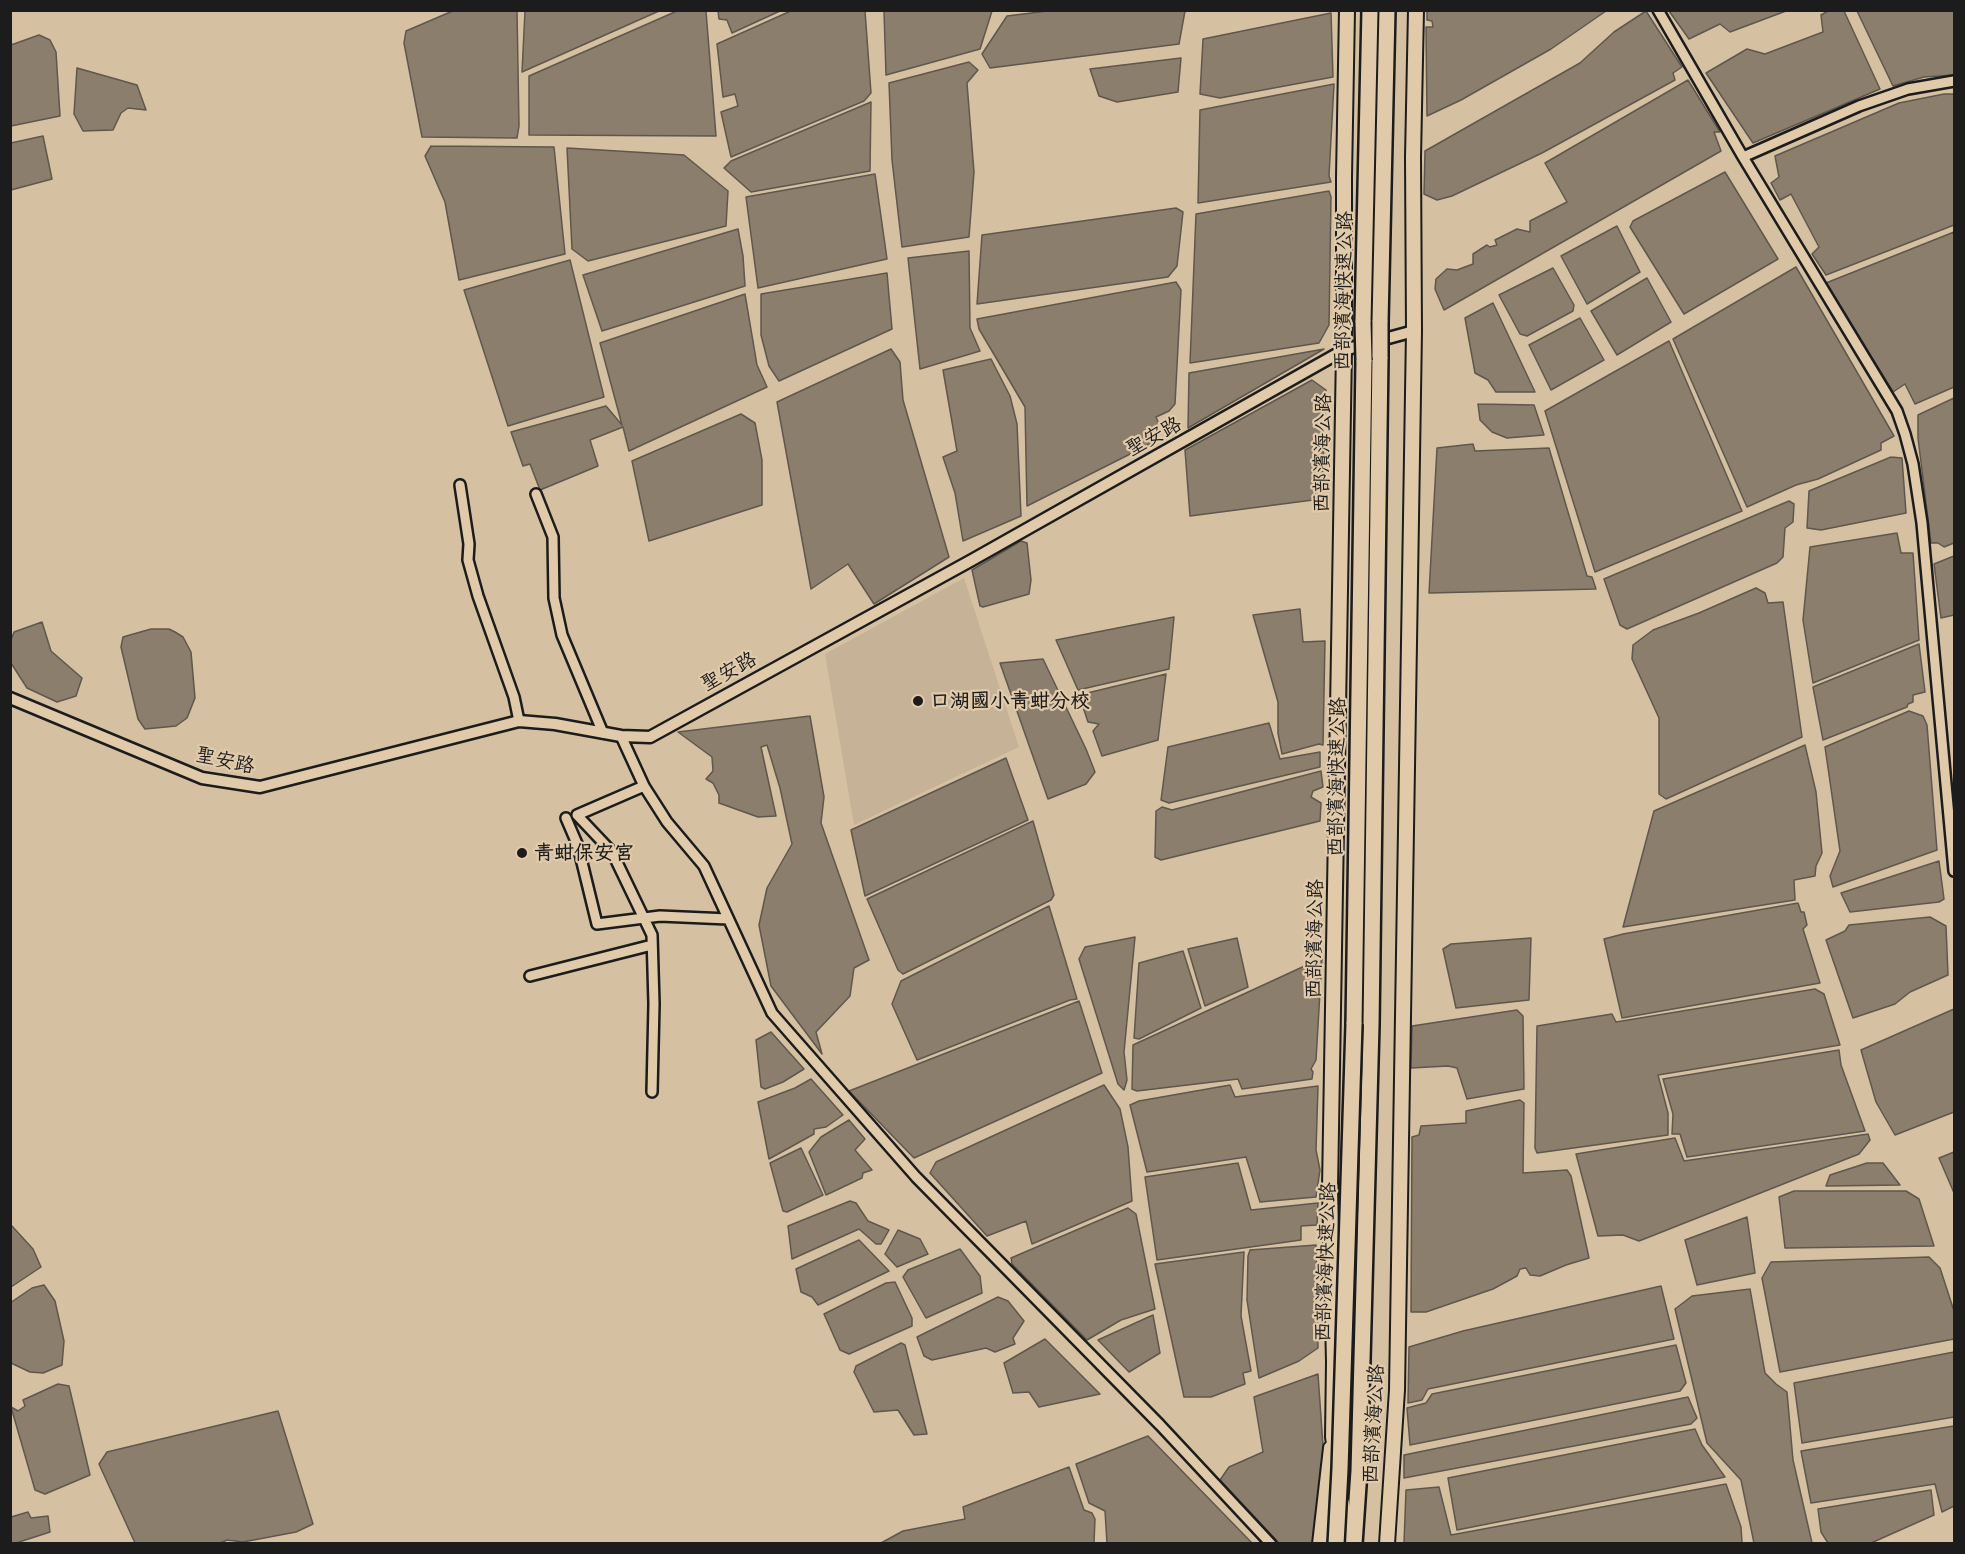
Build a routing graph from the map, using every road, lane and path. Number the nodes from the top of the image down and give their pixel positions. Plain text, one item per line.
1 (1347, 10) edge
2 (1370, 10) edge
3 (1387, 10) edge
4 (1416, 10) edge
5 (1658, 10) edge
6 (1954, 81) edge
7 (1743, 157) junction
8 (1414, 331) junction
9 (1344, 350) junction
10 (460, 485) dead end
11 (536, 494) dead end
12 (10, 698) edge
13 (519, 721) junction
14 (603, 733) junction
15 (621, 736) junction
16 (644, 786) junction
17 (566, 818) dead end
18 (1954, 871) edge
19 (643, 917) junction
20 (728, 919) junction
21 (652, 945) junction
22 (530, 976) dead end
23 (652, 1092) dead end
24 (1333, 1437) junction
25 (1271, 1544) edge
26 (1320, 1544) edge
27 (1336, 1544) edge
28 (1348, 1544) edge
29 (1354, 1544) edge
30 (1387, 1544) edge

1 - 9 main road, 西部濱海公路
2 - 27 highway, 西部濱海快速公路, bridge
3 - 29 highway, 西部濱海快速公路, bridge
4 - 8 main road, 西部濱海公路
5 - 7 street
6 - 7 street
7 - 18 street
8 - 9 street, 聖安路
8 - 30 main road, 西部濱海公路
9 - 15 street, 聖安路
9 - 24 main road, 西部濱海公路
10 - 13 street
11 - 14 street
12 - 13 street, 聖安路
13 - 14 street, 聖安路
14 - 15 street, 聖安路
15 - 16 street
16 - 19 street
16 - 20 street
17 - 19 street
19 - 20 street
19 - 21 street
20 - 25 street
21 - 22 street
21 - 23 street
24 - 26 main road
24 - 28 main road, 西部濱海公路

